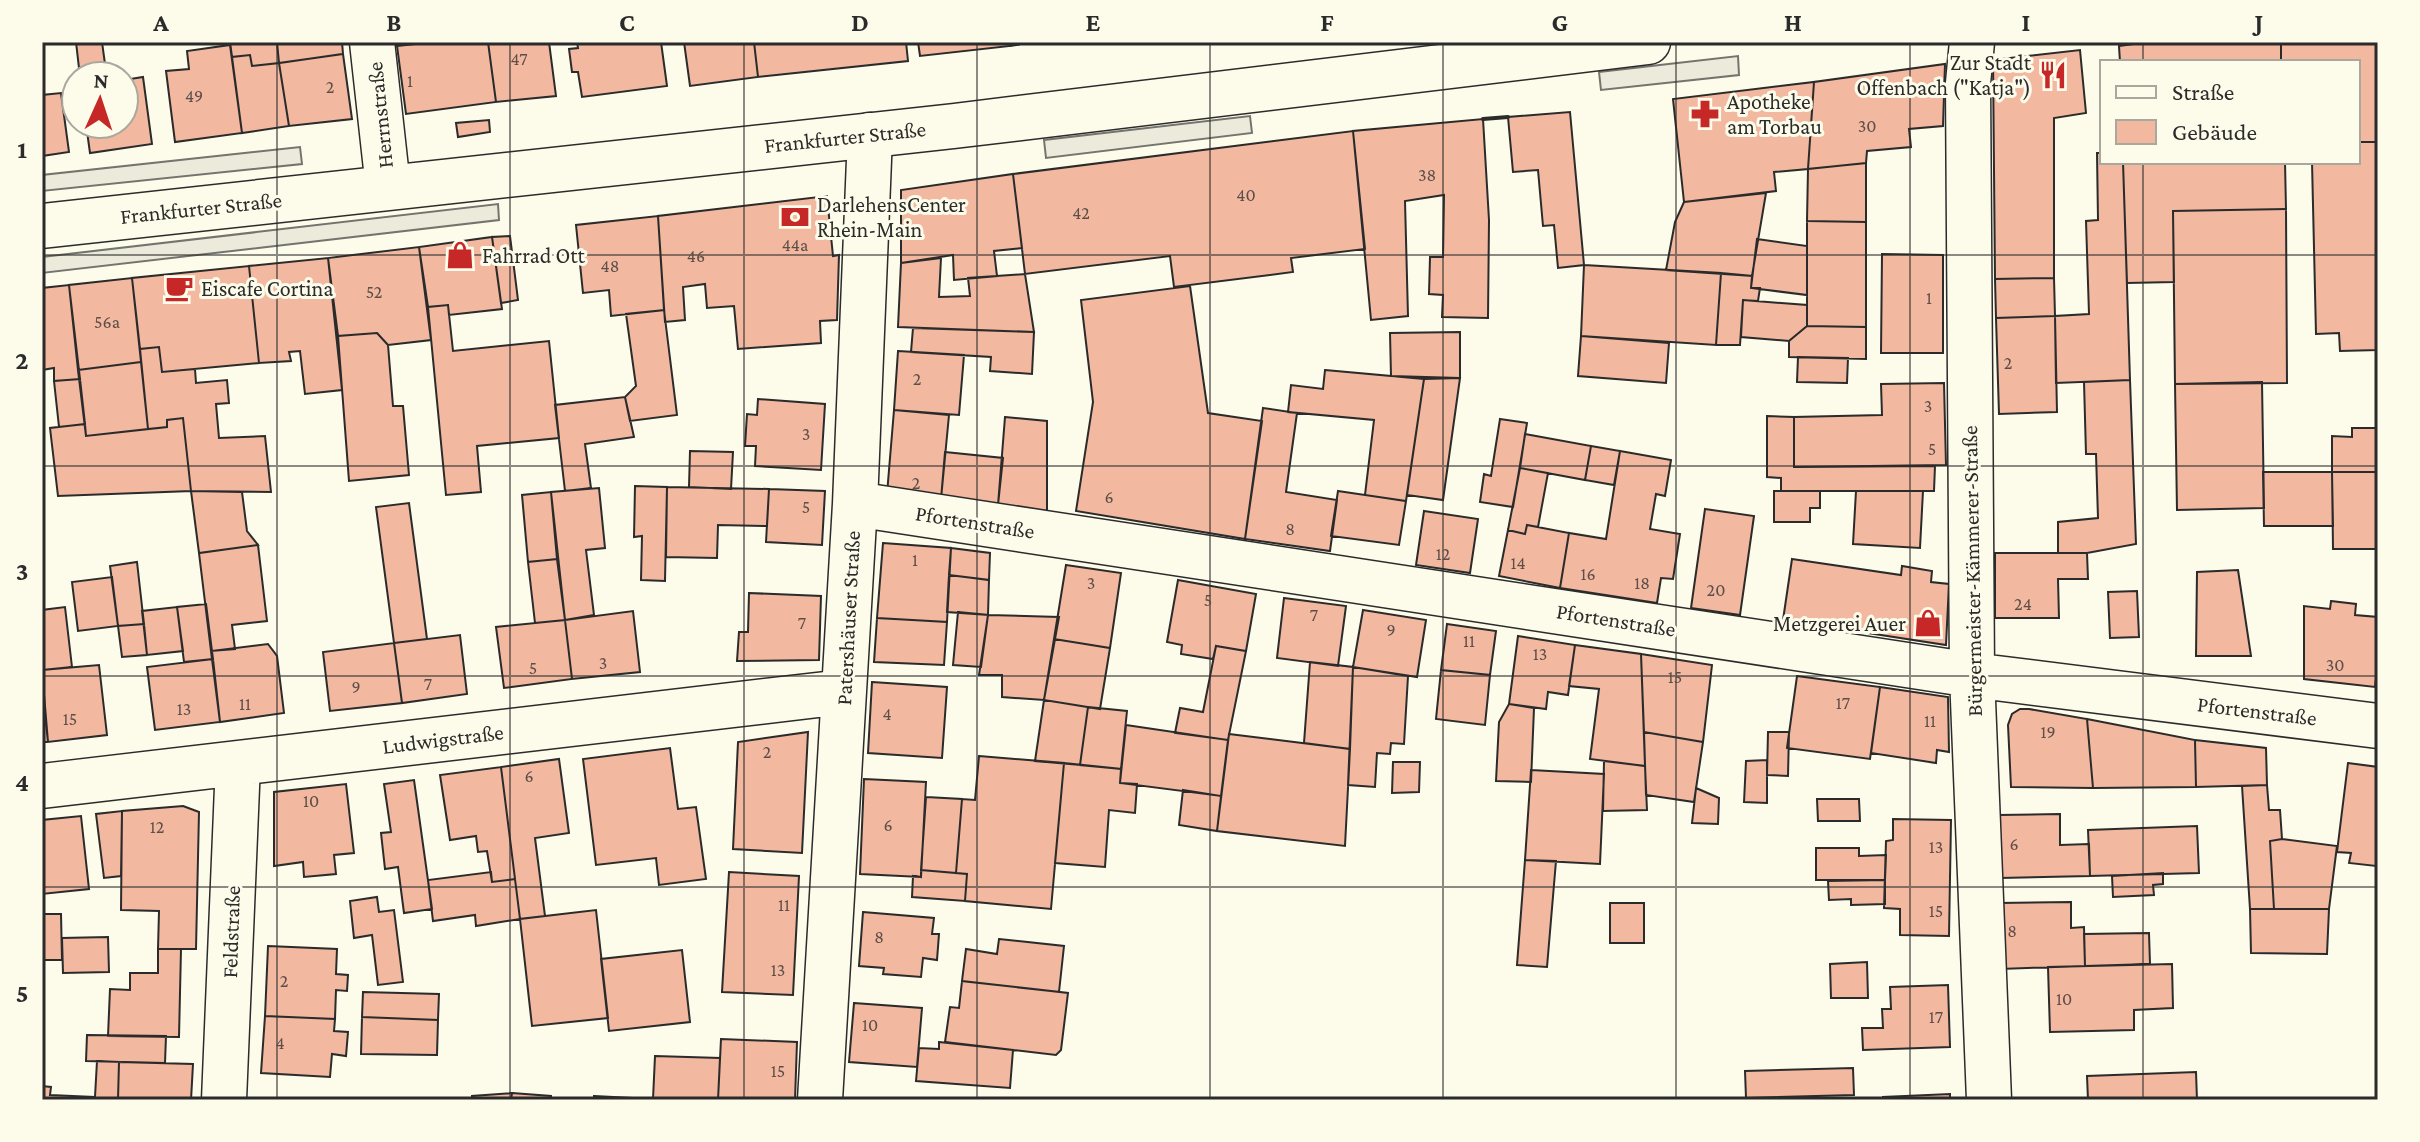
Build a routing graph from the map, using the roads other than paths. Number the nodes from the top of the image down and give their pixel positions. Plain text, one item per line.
1 (372, 42) edge
2 (1648, 42) edge
3 (1972, 42) edge
4 (870, 135) junction
5 (388, 187) junction
6 (42, 226) edge
7 (855, 504) junction
8 (1972, 675) junction
9 (843, 692) junction
10 (2378, 726) edge
11 (238, 763) junction
12 (42, 786) edge
13 (224, 1100) edge
14 (820, 1100) edge
15 (1989, 1100) edge

1 - 5 street, Herrnstraße
2 - 4 street, Frankfurter Straße
3 - 8 street, Bürgermeister-Kämmerer-Straße
4 - 5 street, Frankfurter Straße
4 - 7 street, Patershäuser Straße
5 - 6 street, Frankfurter Straße
7 - 8 street, Pfortenstraße
7 - 9 street, Patershäuser Straße
8 - 10 street, Pfortenstraße
8 - 15 street, Bürgermeister-Kämmerer-Straße
9 - 11 street, Ludwigstraße
9 - 14 street, Patershäuser Straße
11 - 12 street, Ludwigstraße
11 - 13 street, Feldstraße

